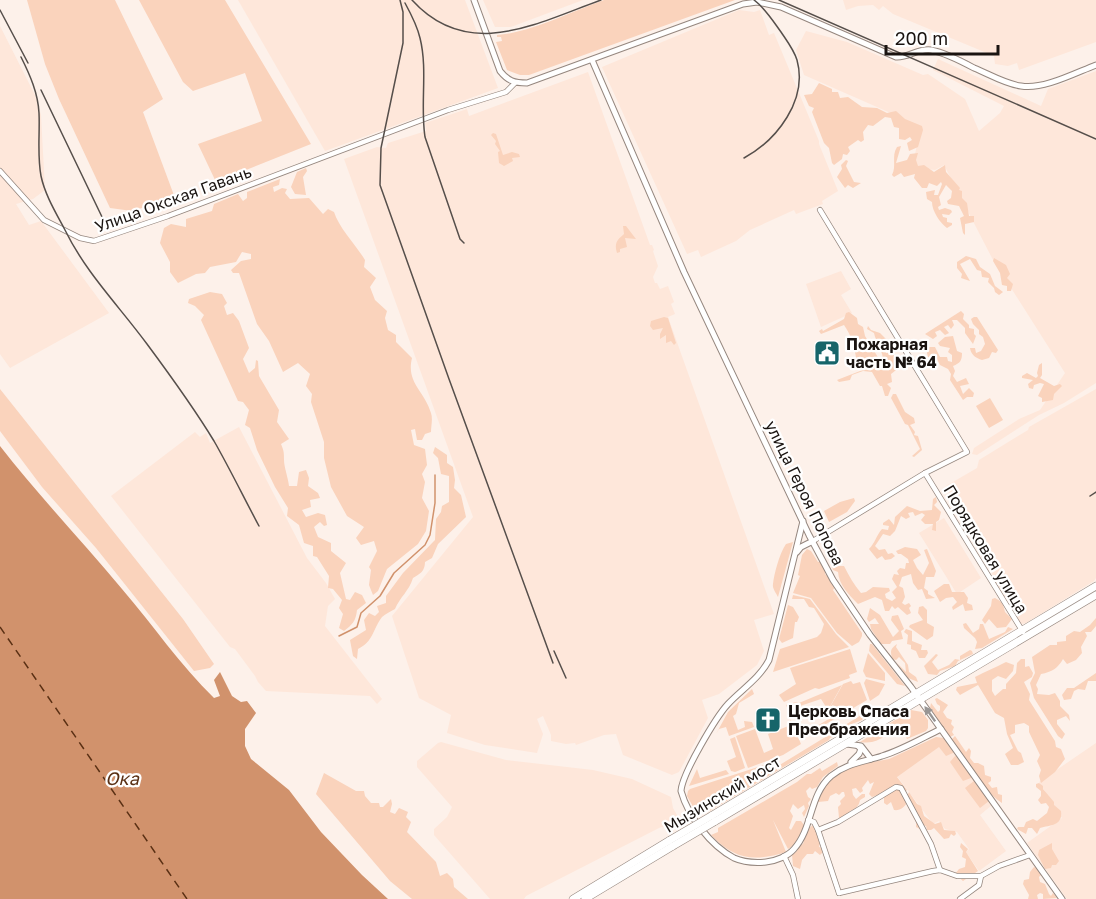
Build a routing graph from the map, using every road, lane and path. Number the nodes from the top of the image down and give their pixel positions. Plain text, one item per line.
1 (474, 0) edge
2 (592, 60) junction
3 (1096, 65) edge
4 (515, 83) junction
5 (0, 171) edge
6 (820, 210) dead end
7 (925, 473) junction
8 (803, 521) junction
9 (813, 541) junction
10 (796, 553) junction
11 (1096, 586) edge
12 (1096, 595) edge
13 (1024, 634) junction
14 (918, 697) junction
15 (941, 729) junction
16 (845, 744) junction
17 (857, 744) junction
18 (871, 759) junction
19 (850, 764) junction
20 (713, 819) junction
21 (808, 820) junction
22 (818, 830) junction
23 (672, 843) junction
24 (1030, 855) junction
25 (784, 856) junction
26 (940, 870) junction
27 (981, 876) junction
28 (839, 893) junction
29 (573, 899) edge
30 (585, 899) edge
31 (798, 899) edge
32 (834, 899) edge
33 (960, 899) edge
34 (1062, 899) edge

1 - 4 street
2 - 3 street
2 - 4 street
2 - 8 street, улица Героя Попова
4 - 5 street, Улица Окская Гавань
6 - 7 street
7 - 9 street
7 - 13 street, Порядковая улица
8 - 9 street, улица Героя Попова
8 - 10 street
9 - 10 street
9 - 14 street, улица Героя Попова
10 - 25 street
11 - 13 main road
12 - 13 main road
13 - 14 main road
15 -> 14 street, улица Героя Попова
14 - 16 main road, Мызинский мост
14 - 20 main road, Мызинский мост
15 - 18 street
15 - 24 street, улица Героя Попова
16 - 17 street
16 - 20 main road, Мызинский мост
17 - 18 street
17 - 19 street
18 - 19 street
19 - 21 street
20 - 23 main road, Мызинский мост, bridge
21 - 22 street
21 - 25 street
22 - 26 street
22 - 28 street
23 - 29 main road, Мызинский мост
23 - 30 main road, Мызинский мост
24 - 27 street
24 - 34 street, улица Героя Попова
25 - 31 street
26 - 27 street
26 - 28 street
27 - 33 street
28 - 32 street

